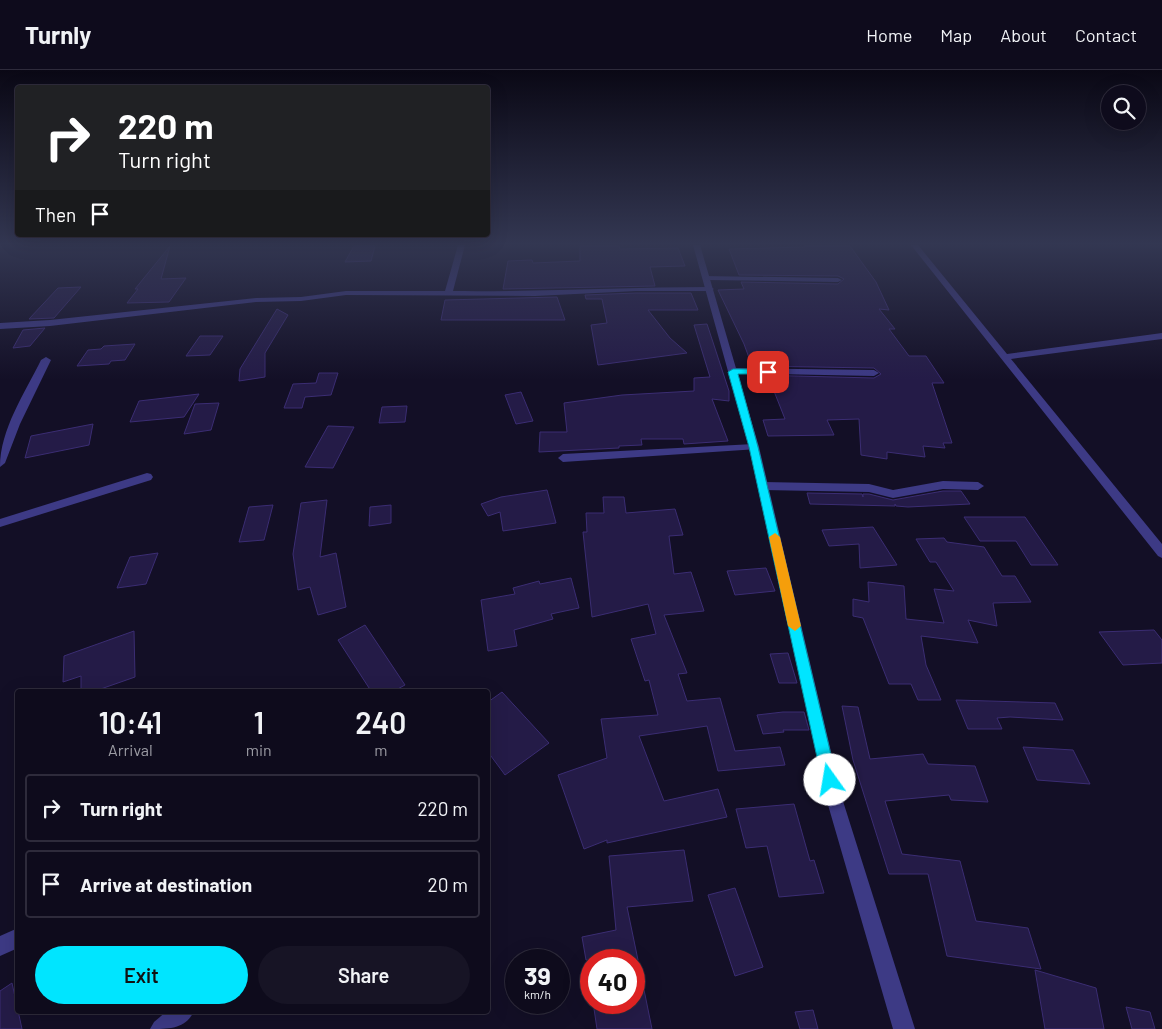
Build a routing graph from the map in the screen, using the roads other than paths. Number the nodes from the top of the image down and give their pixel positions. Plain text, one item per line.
1 (619, 290) edge
2 (710, 290) edge
3 (949, 290) edge
4 (449, 291) joint
5 (0, 326) edge
6 (1162, 336) edge
7 (1004, 357) junction
8 (46, 360) dead end
9 (733, 372) junction
10 (874, 373) dead end
11 (754, 447) junction
12 (563, 458) dead end
13 (0, 463) edge
14 (146, 477) dead end
15 (763, 486) junction
16 (978, 486) dead end
17 (0, 523) edge
18 (1162, 553) edge
19 (15, 938) edge
20 (0, 946) edge
21 (180, 1014) edge
22 (161, 1029) edge
23 (904, 1029) edge

1 - 4 street
2 - 9 street
3 - 7 street
4 - 5 street
6 - 7 street
7 - 18 street
8 - 13 street
9 - 10 street
9 - 11 street
11 - 12 street
11 - 15 street
14 - 17 street
15 - 16 street
15 - 23 street
19 - 20 street
21 - 22 street

